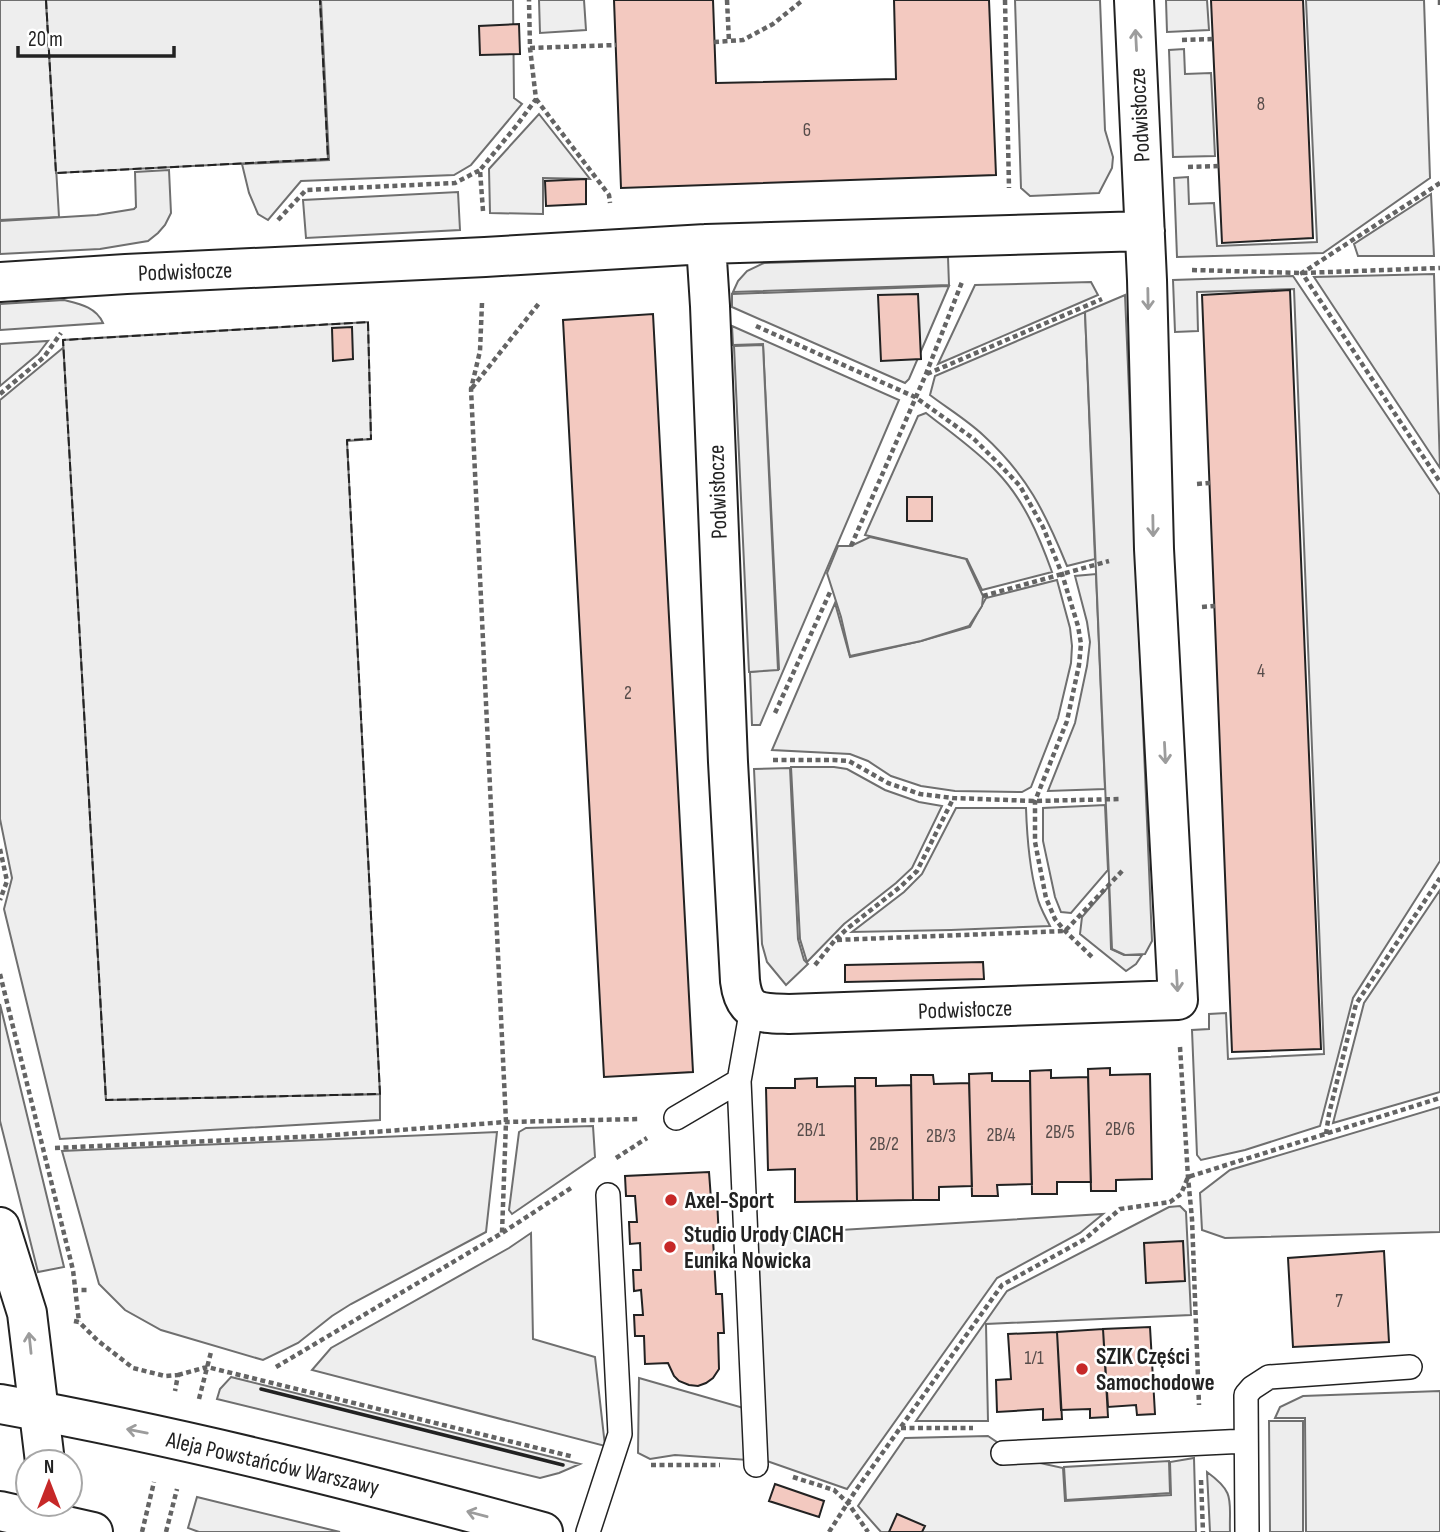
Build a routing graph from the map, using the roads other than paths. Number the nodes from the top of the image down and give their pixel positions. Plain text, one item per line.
1 (1134, 0) edge
2 (1145, 231) junction
3 (706, 244) junction
4 (0, 282) edge
5 (757, 1010) junction
6 (739, 1082) junction
7 (677, 1118) road end
8 (608, 1195) dead end
9 (0, 1227) edge
10 (1410, 1367) dead end
11 (0, 1405) edge
12 (38, 1411) junction
13 (1246, 1441) junction
14 (43, 1448) edge
15 (1003, 1453) road end
16 (756, 1465) road end
17 (0, 1511) edge
18 (53, 1519) edge
19 (93, 1532) edge
20 (543, 1532) edge
21 (588, 1532) edge
22 (1247, 1532) edge

2 -> 1 street, Podwisłocze
2 - 3 street, Podwisłocze
2 -> 5 street, Podwisłocze
3 - 4 street, Podwisłocze
3 - 5 street, Podwisłocze
5 - 6 lane
6 - 7 lane
6 - 16 lane
8 - 21 lane
12 -> 9 street
10 - 13 lane
11 - 12 street, Aleja Powstańców Warszawy
12 - 14 street
20 -> 12 street, Aleja Powstańców Warszawy
13 - 15 lane
13 - 22 lane
17 - 18 street
18 - 19 street

